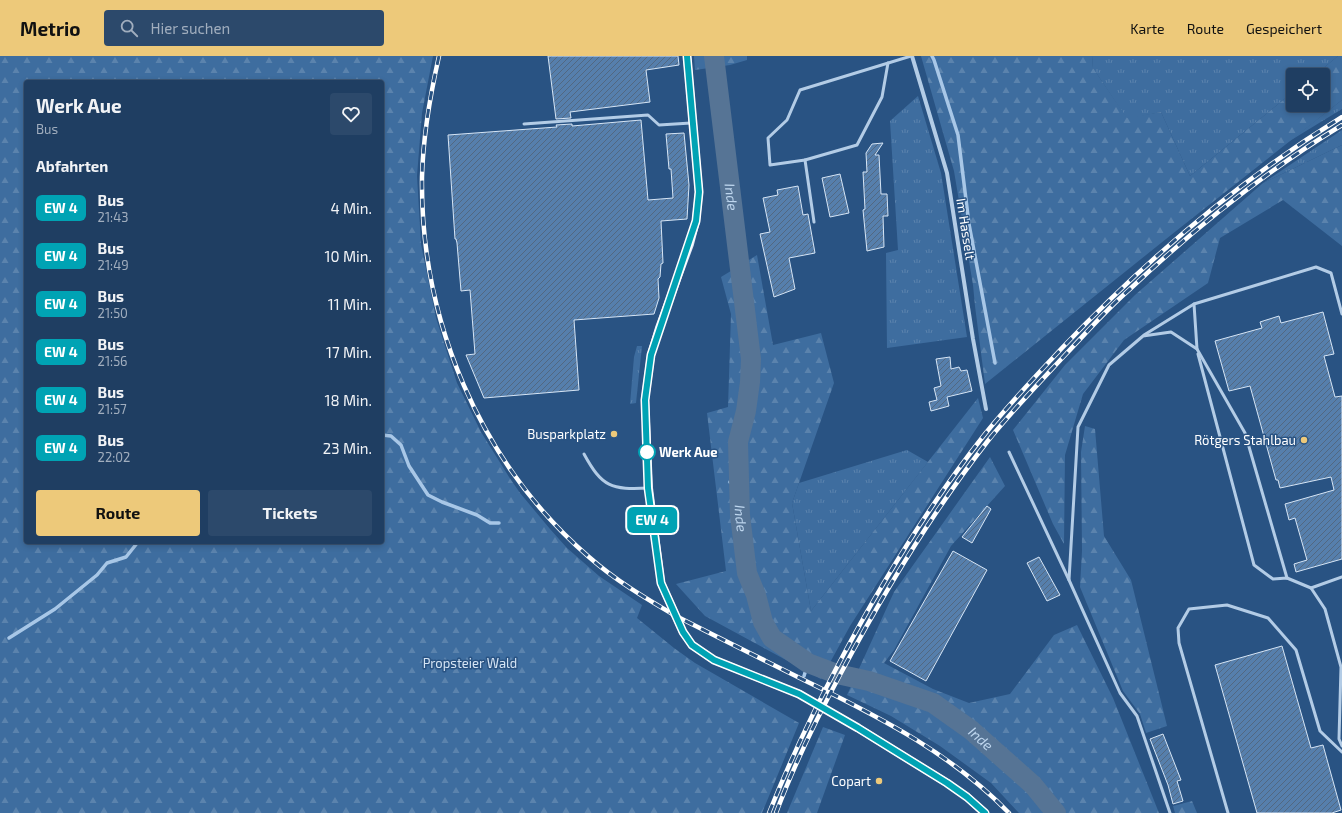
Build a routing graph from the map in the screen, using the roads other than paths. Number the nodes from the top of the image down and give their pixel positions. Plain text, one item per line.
1 (687, 56) edge
2 (912, 56) edge
3 (888, 63) junction
4 (693, 122) junction
5 (524, 124) dead end
6 (805, 160) junction
7 (814, 222) dead end
8 (1194, 304) junction
9 (1342, 314) edge
10 (1143, 336) junction
11 (1197, 349) junction
12 (986, 409) dead end
13 (1009, 452) dead end
14 (584, 454) dead end
15 (648, 488) junction
16 (1342, 577) edge
17 (1287, 578) junction
18 (1069, 580) junction
19 (1311, 588) junction
20 (1342, 746) edge
21 (1342, 752) edge
22 (985, 813) edge
23 (1170, 813) edge
24 (1228, 813) edge

1 - 4 main road
2 - 3 lane
2 - 12 street, Im Hasselt
3 - 6 lane
3 - 6 lane
4 - 5 lane
4 - 15 main road
6 - 7 lane
8 - 9 lane
8 - 10 lane
8 - 11 lane
10 - 11 lane
10 - 18 lane
11 - 17 lane
11 - 17 lane
13 - 18 lane
14 - 15 lane
15 - 22 main road
16 - 19 lane
17 - 19 lane
18 - 23 lane
19 - 20 lane
21 - 24 lane

